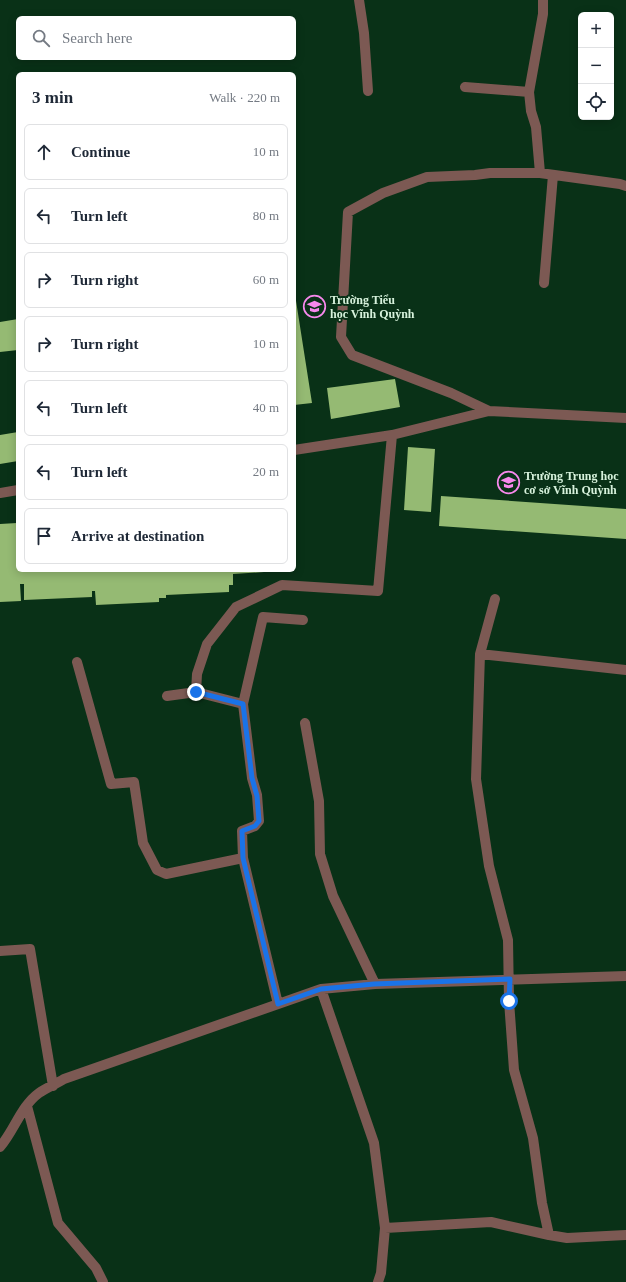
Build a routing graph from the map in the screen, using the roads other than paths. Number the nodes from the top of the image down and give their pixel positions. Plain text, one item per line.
1 (359, 0) edge
2 (543, 0) edge
3 (465, 87) dead end
4 (368, 91) dead end
5 (529, 92) junction
6 (540, 173) junction
7 (553, 175) junction
8 (626, 186) edge
9 (544, 283) dead end
10 (489, 411) junction
11 (626, 418) edge
12 (392, 435) junction
13 (296, 450) edge
14 (16, 490) edge
15 (0, 493) edge
16 (495, 599) dead end
17 (303, 620) dead end
18 (480, 654) junction
19 (77, 662) dead end
20 (626, 670) edge
21 (196, 692) junction
22 (167, 696) dead end
23 (243, 704) junction
24 (305, 723) dead end
25 (243, 858) junction
26 (0, 951) edge
27 (626, 976) edge
28 (510, 979) junction
29 (374, 984) junction
30 (321, 989) junction
31 (278, 1004) junction
32 (53, 1086) junction
33 (27, 1106) junction
34 (0, 1147) edge
35 (384, 1228) junction
36 (626, 1235) edge
37 (549, 1236) junction
38 (103, 1282) edge
39 (378, 1282) edge

1 - 4 street
2 - 5 street
3 - 5 street
5 - 6 street
6 - 7 street
6 - 10 street
7 - 8 street
7 - 9 street
10 - 11 street
10 - 12 street
12 - 13 street
12 - 21 street
14 - 15 street
16 - 18 street
17 - 23 street
18 - 20 street
18 - 28 street
19 - 25 street
21 - 22 street
21 - 23 street
23 - 25 street
24 - 29 street
25 - 31 street
26 - 32 street
27 - 28 street
28 - 29 street
28 - 37 street
29 - 30 street
30 - 31 street
30 - 35 street
31 - 32 street
32 - 33 street
33 - 34 street
33 - 38 street
35 - 37 street
35 - 39 street
36 - 37 street

